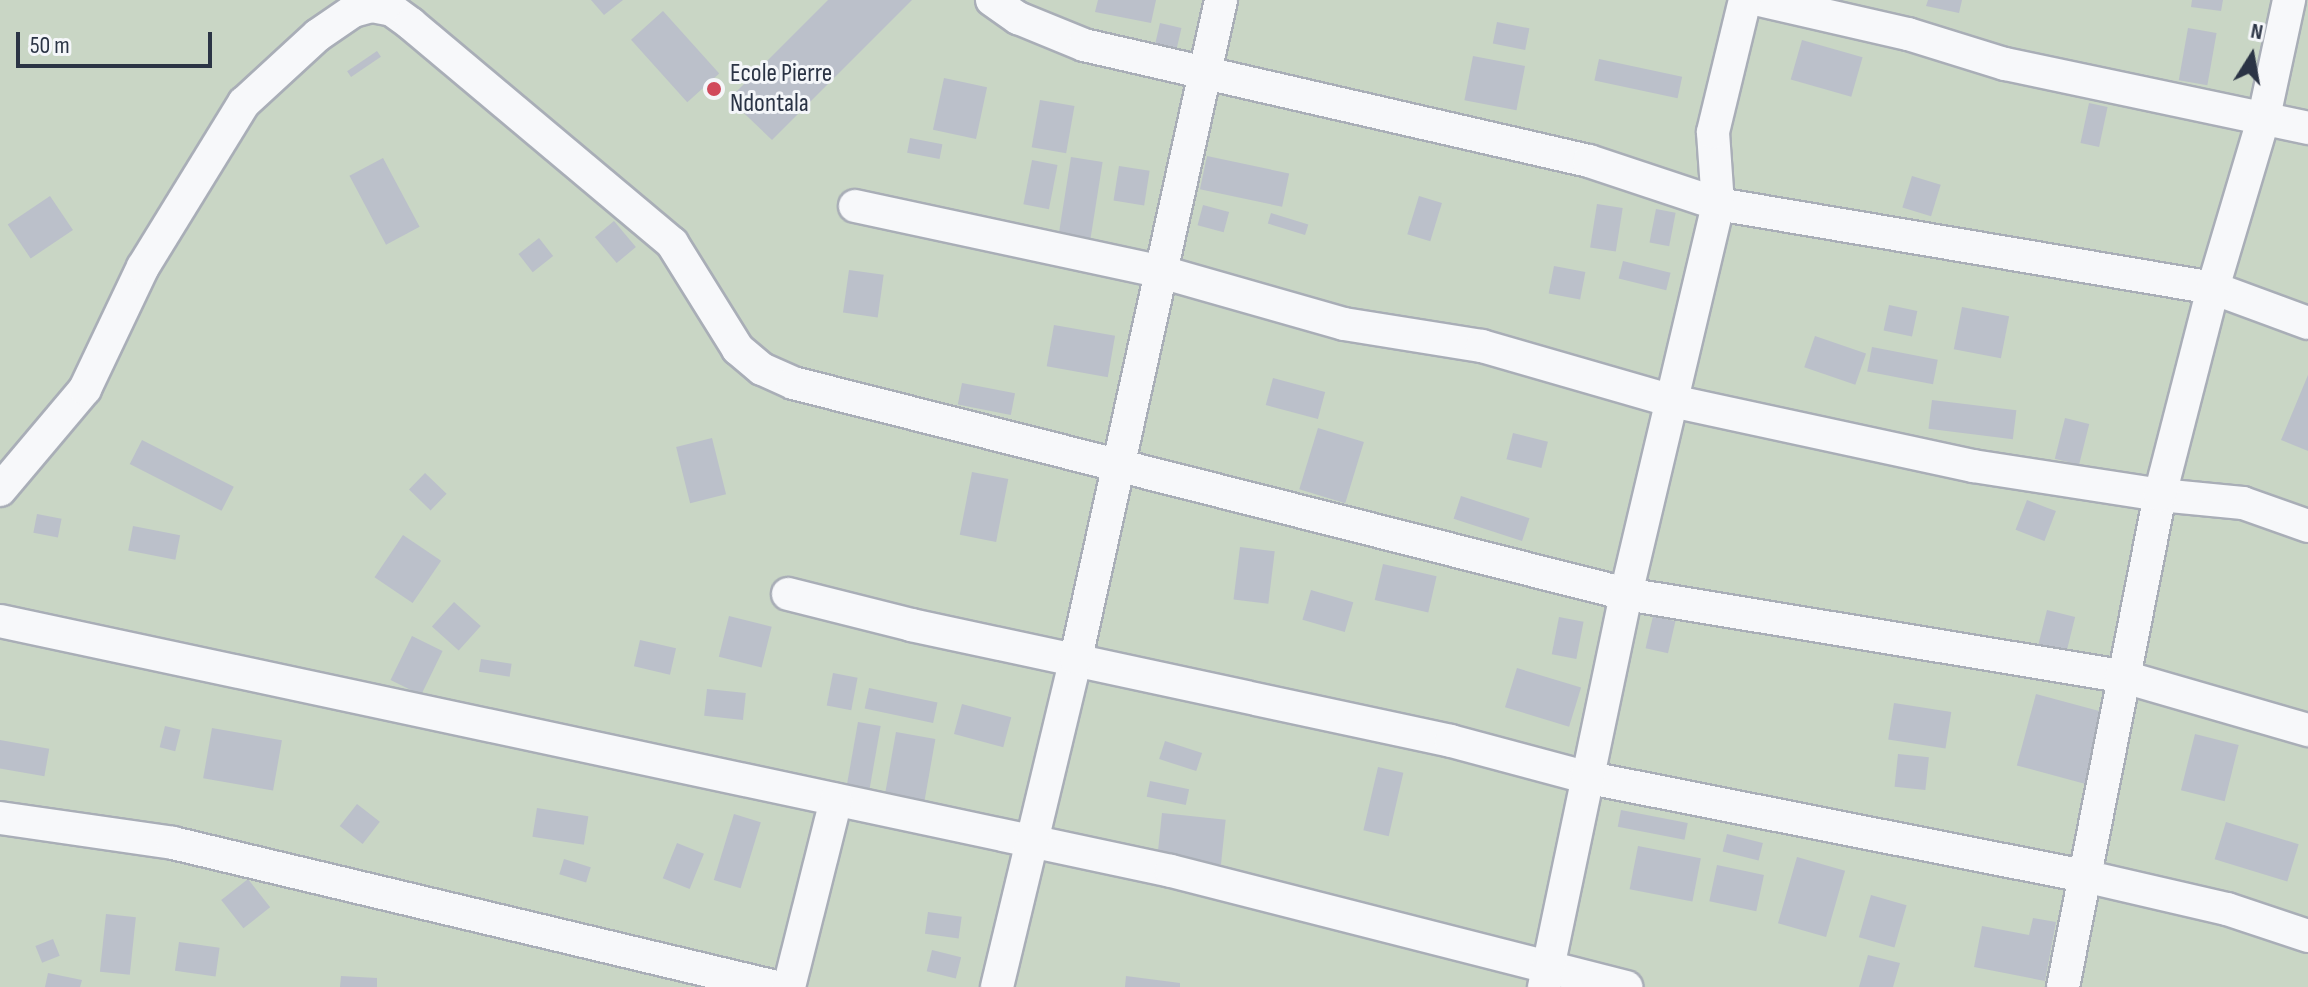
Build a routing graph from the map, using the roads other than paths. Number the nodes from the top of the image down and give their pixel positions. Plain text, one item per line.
1 (992, 0) edge
2 (1221, 0) edge
3 (1745, 0) edge
4 (1759, 0) edge
5 (2289, 0) edge
6 (1205, 75) junction
7 (2264, 117) junction
8 (2308, 128) edge
9 (1718, 204) junction
10 (855, 206) dead end
11 (1158, 271) junction
12 (2213, 288) junction
13 (2308, 323) edge
14 (1672, 401) junction
15 (12, 454) edge
16 (1117, 462) junction
17 (0, 490) edge
18 (2160, 495) junction
19 (2308, 526) edge
20 (788, 594) dead end
21 (1626, 594) junction
22 (0, 621) edge
23 (1076, 658) junction
24 (2121, 676) junction
25 (2308, 730) edge
26 (1585, 777) junction
27 (836, 800) junction
28 (0, 818) edge
29 (1030, 845) junction
30 (2084, 876) junction
31 (2308, 936) edge
32 (1546, 979) edge
33 (776, 987) edge
34 (789, 987) edge
35 (997, 987) edge
36 (1626, 987) edge
37 (2063, 987) edge

1 - 6 street
2 - 6 street
3 - 9 street
4 - 7 street
5 - 7 street
6 - 9 street
6 - 11 street
7 - 8 street
7 - 12 street
9 - 12 street
9 - 14 street
10 - 11 street
11 - 14 street
11 - 16 street
12 - 13 street
12 - 18 street
14 - 18 street
14 - 21 street
15 - 16 street
15 - 17 street
16 - 21 street
16 - 23 street
18 - 19 street
18 - 24 street
20 - 23 street
21 - 24 street
21 - 26 street
22 - 27 street
23 - 26 street
23 - 29 street
24 - 25 street
24 - 30 street
26 - 30 street
26 - 32 street
27 - 29 street
27 - 34 street
28 - 33 street
29 - 32 street
29 - 35 street
30 - 31 street
30 - 37 street
32 - 36 street

